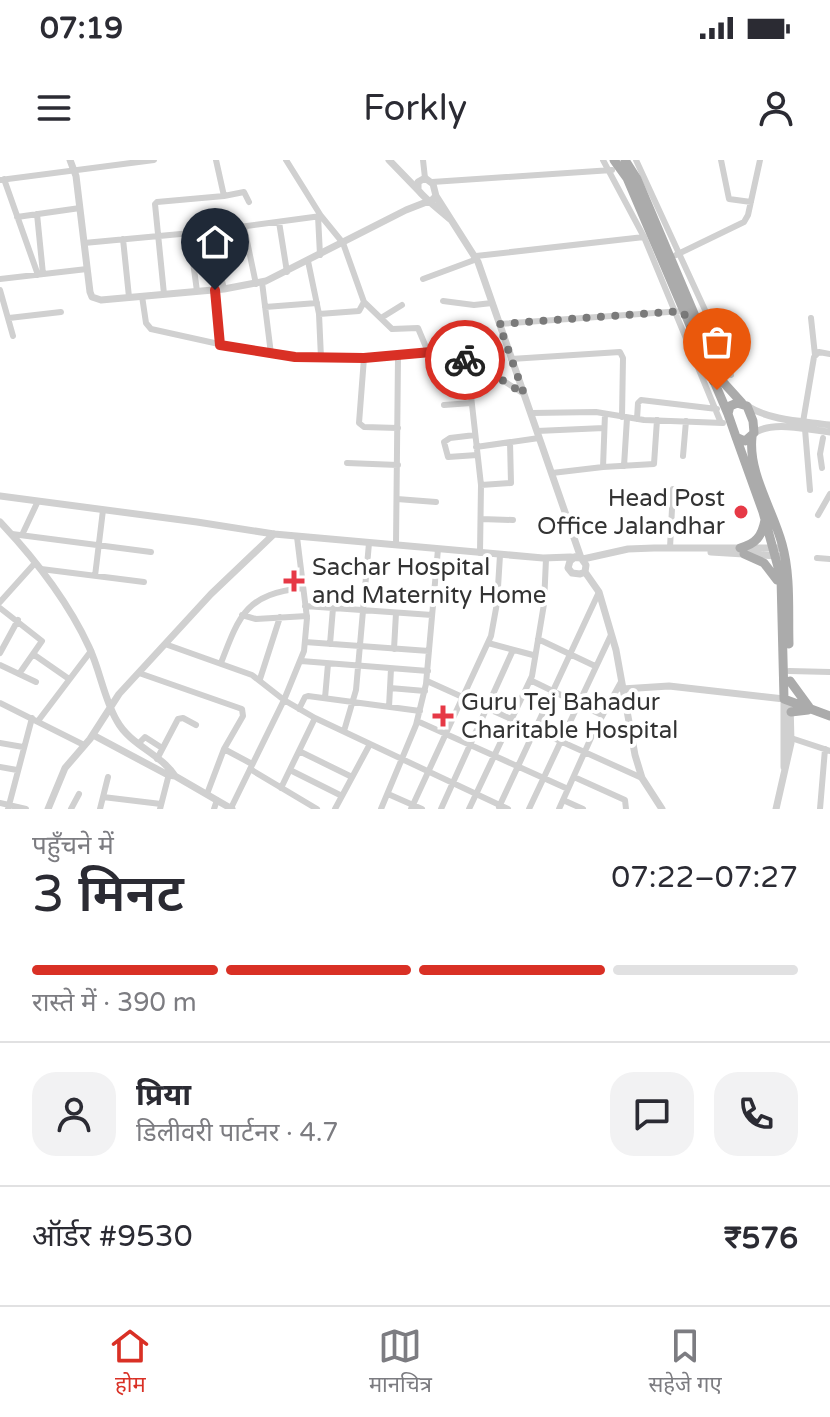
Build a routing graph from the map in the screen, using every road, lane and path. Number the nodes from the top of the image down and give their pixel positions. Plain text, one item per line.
1 (70, 160) edge
2 (154, 160) edge
3 (216, 160) edge
4 (286, 160) edge
5 (389, 160) edge
6 (423, 160) edge
7 (603, 160) edge
8 (636, 160) edge
9 (721, 160) edge
10 (760, 160) edge
11 (618, 164) edge
12 (74, 169) junction
13 (2, 180) edge
14 (426, 189) junction
15 (224, 196) junction
16 (249, 202) dead end
17 (751, 202) junction
18 (80, 208) junction
19 (37, 214) junction
20 (319, 216) junction
21 (17, 217) junction
22 (279, 222) junction
23 (244, 227) junction
24 (210, 231) junction
25 (189, 233) junction
26 (157, 236) junction
27 (648, 237) junction
28 (123, 239) junction
29 (84, 243) junction
30 (343, 243) junction
31 (320, 255) junction
32 (674, 256) junction
33 (477, 258) junction
34 (308, 261) junction
35 (87, 269) junction
36 (287, 272) junction
37 (40, 274) junction
38 (0, 279) edge
39 (423, 279) dead end
40 (259, 283) junction
41 (220, 289) junction
42 (197, 291) junction
43 (0, 292) edge
44 (164, 294) junction
45 (142, 296) junction
46 (129, 297) junction
47 (443, 301) dead end
48 (364, 302) junction
49 (317, 303) junction
50 (492, 303) junction
51 (402, 305) dead end
52 (265, 307) junction
53 (678, 311) junction
54 (61, 312) dead end
55 (319, 314) junction
56 (9, 318) junction
57 (381, 318) junction
58 (811, 318) dead end
59 (499, 324) junction
60 (13, 336) dead end
61 (220, 345) junction
62 (428, 352) junction
63 (271, 354) junction
64 (830, 354) edge
65 (815, 355) junction
66 (398, 357) junction
67 (321, 358) junction
68 (364, 358) junction
69 (511, 359) junction
70 (467, 360) junction
71 (731, 375) dead end
72 (524, 394) junction
73 (471, 403) junction
74 (744, 404) junction
75 (444, 405) dead end
76 (532, 413) junction
77 (605, 414) junction
78 (724, 415) junction
79 (624, 418) junction
80 (637, 419) junction
81 (657, 420) junction
82 (686, 421) junction
83 (830, 425) edge
84 (807, 427) junction
85 (398, 428) junction
86 (604, 428) junction
87 (538, 434) junction
88 (475, 435) junction
89 (753, 435) junction
90 (736, 437) junction
91 (828, 438) edge
92 (510, 442) junction
93 (476, 447) junction
94 (477, 455) junction
95 (683, 456) dead end
96 (347, 463) dead end
97 (398, 465) junction
98 (624, 466) junction
99 (603, 467) junction
100 (822, 468) dead end
101 (552, 473) junction
102 (481, 485) junction
103 (673, 489) dead end
104 (810, 490) dead end
105 (830, 494) edge
106 (0, 496) edge
107 (397, 499) junction
108 (38, 501) junction
109 (436, 502) dead end
110 (103, 510) junction
111 (818, 515) dead end
112 (765, 518) junction
113 (481, 519) junction
114 (513, 520) dead end
115 (0, 522) edge
116 (12, 534) junction
117 (274, 534) junction
118 (22, 535) junction
119 (297, 537) junction
120 (369, 543) junction
121 (99, 545) junction
122 (396, 545) junction
123 (670, 548) junction
124 (438, 549) junction
125 (742, 551) junction
126 (151, 552) dead end
127 (779, 552) junction
128 (480, 553) junction
129 (607, 554) junction
130 (500, 555) junction
131 (817, 558) dead end
132 (544, 559) junction
133 (830, 559) edge
134 (575, 560) junction
135 (37, 566) junction
136 (585, 570) junction
137 (95, 576) junction
138 (144, 582) dead end
139 (781, 586) junction
140 (303, 588) junction
141 (599, 592) junction
142 (0, 605) edge
143 (305, 606) junction
144 (333, 608) junction
145 (364, 610) junction
146 (396, 613) junction
147 (242, 615) junction
148 (432, 615) junction
149 (307, 616) junction
150 (280, 617) junction
151 (18, 620) junction
152 (611, 635) junction
153 (538, 639) junction
154 (305, 642) junction
155 (488, 643) junction
156 (165, 644) junction
157 (330, 644) junction
158 (359, 647) junction
159 (394, 649) junction
160 (513, 650) junction
161 (91, 651) junction
162 (429, 651) junction
163 (0, 653) edge
164 (569, 653) junction
165 (33, 654) junction
166 (533, 655) junction
167 (301, 661) junction
168 (221, 663) junction
169 (328, 664) junction
170 (0, 665) edge
171 (358, 666) junction
172 (595, 666) junction
173 (391, 669) junction
174 (428, 671) junction
175 (830, 672) edge
176 (139, 673) junction
177 (19, 674) junction
178 (790, 676) junction
179 (69, 679) junction
180 (260, 679) junction
181 (530, 680) junction
182 (427, 681) junction
183 (36, 682) dead end
184 (621, 686) junction
185 (390, 688) junction
186 (425, 691) junction
187 (551, 691) junction
188 (461, 697) junction
189 (325, 698) junction
190 (284, 700) junction
191 (354, 702) junction
192 (0, 703) edge
193 (577, 703) junction
194 (789, 704) junction
195 (111, 706) junction
196 (389, 707) junction
197 (299, 709) junction
198 (487, 709) junction
199 (815, 710) junction
200 (420, 711) junction
201 (602, 715) junction
202 (830, 716) edge
203 (315, 718) junction
204 (511, 719) junction
205 (35, 720) junction
206 (417, 721) junction
207 (196, 725) dead end
208 (533, 730) junction
209 (344, 731) junction
210 (444, 733) junction
211 (93, 735) junction
212 (791, 738) junction
213 (559, 741) junction
214 (0, 743) edge
215 (138, 744) junction
216 (370, 744) junction
217 (84, 745) junction
218 (470, 745) junction
219 (159, 746) dead end
220 (23, 747) junction
221 (224, 749) junction
222 (828, 750) edge
223 (299, 751) junction
224 (584, 753) junction
225 (494, 756) junction
226 (157, 759) junction
227 (403, 759) junction
228 (251, 766) junction
229 (517, 766) junction
230 (0, 767) edge
231 (784, 767) junction
232 (17, 770) junction
233 (290, 770) junction
234 (427, 772) junction
235 (171, 773) junction
236 (108, 777) dead end
237 (352, 777) junction
238 (574, 777) junction
239 (543, 778) junction
240 (642, 778) junction
241 (453, 784) junction
242 (281, 788) junction
243 (568, 789) junction
244 (79, 794) dead end
245 (207, 794) junction
246 (388, 794) junction
247 (476, 795) junction
248 (342, 796) junction
249 (103, 797) junction
250 (217, 800) junction
251 (563, 800) junction
252 (0, 803) edge
253 (654, 805) edge
254 (161, 806) edge
255 (9, 807) edge
256 (412, 807) edge
257 (499, 807) edge
258 (778, 807) edge
259 (26, 809) edge
260 (49, 809) edge
261 (71, 809) edge
262 (100, 809) edge
263 (106, 809) edge
264 (214, 809) edge
265 (231, 809) edge
266 (317, 809) edge
267 (335, 809) edge
268 (381, 809) edge
269 (422, 809) edge
270 (441, 809) edge
271 (469, 809) edge
272 (508, 809) edge
273 (529, 809) edge
274 (559, 809) edge
275 (583, 809) edge
276 (628, 809) edge
277 (662, 809) edge
278 (820, 809) edge

1 - 12 street
2 - 12 street
3 - 15 street
4 - 20 street
5 - 14 street
6 - 14 street
7 - 11 street
8 - 32 street
9 - 17 street
10 - 17 street
11 - 14 street
11 - 27 main road
11 - 32 main road
12 - 13 street
12 - 18 street
13 - 21 street
14 - 30 street
14 - 33 street
15 - 16 street
15 - 26 street
17 - 32 street
18 - 19 street
18 - 29 street
19 - 21 street
19 - 37 street
20 - 22 street
20 - 30 street
20 - 31 street
21 - 37 street
22 - 23 street
22 - 36 street
23 - 24 street
23 - 40 street
24 - 25 street
24 - 41 street
25 - 26 street
25 - 42 street
26 - 28 street
26 - 44 street
27 - 33 street
27 - 53 main road
28 - 29 street
28 - 46 street
29 - 35 street
30 - 31 street
30 - 48 street
31 - 34 street
32 - 71 street
32 - 74 main road
33 - 39 street
33 - 50 street
34 - 36 street
34 - 49 street
35 - 37 street
35 - 46 street
36 - 40 street
37 - 38 street
40 - 41 street
40 - 52 street
41 - 42 street
41 - 61 street
42 - 44 street
43 - 56 street
44 - 45 street
45 - 46 street
45 - 61 street
47 - 50 street
48 - 55 street
48 - 57 street
49 - 52 street
49 - 55 street
50 - 59 street
51 - 57 street
52 - 63 street
53 - 59 street
53 - 78 main road
54 - 56 street
55 - 67 street
56 - 60 street
57 - 62 street
58 - 65 street
59 - 69 street
61 - 63 street
62 - 66 street
62 - 70 street
63 - 67 street
64 - 65 street
65 - 84 street
66 - 68 street
66 - 85 street
67 - 68 street
68 - 85 street
69 - 72 street
69 - 79 street
70 - 72 street
70 - 73 street
72 - 76 street
73 - 75 street
73 - 88 street
74 - 78 main road
74 - 84 street
74 - 89 main road
76 - 77 street
76 - 87 street
77 - 79 street
77 - 86 street
78 - 80 street
78 - 82 street
78 - 90 main road
79 - 80 street
79 - 98 street
80 - 81 street
81 - 82 street
81 - 98 street
82 - 95 street
83 - 84 street
84 - 89 street
84 - 91 street
84 - 104 street
85 - 97 street
86 - 87 street
86 - 99 street
87 - 92 street
87 - 101 street
88 - 93 street
88 - 94 street
89 - 90 main road
89 - 127 main road
90 - 112 main road
91 - 100 street
92 - 93 street
92 - 102 street
93 - 94 street
94 - 102 street
96 - 97 street
97 - 107 street
98 - 99 street
99 - 101 street
101 - 134 street
102 - 113 street
103 - 123 street
105 - 111 street
106 - 108 street
107 - 109 street
107 - 122 street
108 - 110 street
108 - 118 street
110 - 117 street
110 - 121 street
112 - 125 main road
112 - 127 main road
113 - 114 street
113 - 128 street
115 - 116 street
116 - 118 street
116 - 135 street
117 - 119 street
117 - 156 street
118 - 121 street
119 - 120 street
119 - 140 street
120 - 122 street
120 - 145 street
121 - 126 street
121 - 137 street
122 - 124 street
123 - 125 street
123 - 129 street
124 - 128 street
124 - 148 street
125 - 127 street
125 - 139 main road
127 - 139 main road
127 - 178 main road
128 - 130 street
129 - 134 street
129 - 136 street
130 - 132 street
130 - 155 street
131 - 133 street
132 - 134 street
132 - 153 street
134 - 136 street
134 - 136 street
135 - 137 street
135 - 142 street
135 - 161 street
136 - 141 street
137 - 138 street
139 - 194 main road
140 - 143 street
140 - 147 street
141 - 152 street
141 - 164 street
142 - 151 street
143 - 144 street
143 - 149 street
144 - 145 street
144 - 157 street
145 - 146 street
145 - 158 street
146 - 148 street
146 - 159 street
147 - 150 street
147 - 168 street
148 - 162 street
149 - 150 street
149 - 154 street
150 - 180 street
151 - 163 street
151 - 165 street
152 - 172 street
152 - 184 street
153 - 164 street
153 - 166 street
154 - 157 street
154 - 167 street
155 - 160 street
155 - 188 street
156 - 168 street
156 - 176 street
157 - 158 street
158 - 159 street
158 - 171 street
159 - 162 street
160 - 166 street
160 - 198 street
161 - 179 street
161 - 195 street
162 - 174 street
164 - 172 street
164 - 187 street
165 - 177 street
165 - 179 street
166 - 181 street
167 - 169 street
167 - 190 street
168 - 180 street
169 - 171 street
169 - 189 street
170 - 177 street
171 - 173 street
171 - 191 street
172 - 193 street
173 - 174 street
173 - 185 street
174 - 182 street
175 - 178 street
176 - 195 street
176 - 221 street
177 - 183 street
178 - 194 main road
178 - 199 main road
179 - 205 street
180 - 190 street
181 - 187 street
181 - 204 street
182 - 186 street
182 - 188 street
184 - 194 street
184 - 201 street
184 - 240 street
185 - 186 street
185 - 196 street
186 - 200 street
187 - 193 street
187 - 208 street
188 - 198 street
188 - 210 street
189 - 191 street
189 - 197 street
190 - 197 street
190 - 228 street
191 - 196 street
191 - 209 street
192 - 205 street
193 - 201 street
193 - 213 street
194 - 199 main road
194 - 212 street
194 - 231 street
195 - 211 street
195 - 215 street
196 - 200 street
197 - 203 street
198 - 204 street
198 - 218 street
199 - 202 main road
200 - 206 street
201 - 224 street
203 - 209 street
203 - 223 street
204 - 208 street
204 - 225 street
205 - 217 street
205 - 220 street
206 - 210 street
206 - 227 street
207 - 226 street
208 - 213 street
208 - 229 street
209 - 216 street
210 - 218 street
210 - 234 street
211 - 217 street
211 - 235 street
212 - 222 street
212 - 231 street
213 - 224 street
213 - 239 street
214 - 220 street
215 - 219 street
215 - 226 street
216 - 227 street
216 - 237 street
217 - 260 street
218 - 225 street
218 - 241 street
220 - 232 street
221 - 228 street
221 - 245 street
222 - 278 street
223 - 233 street
223 - 237 street
224 - 238 street
224 - 240 street
225 - 229 street
225 - 247 street
226 - 235 street
227 - 234 street
227 - 246 street
228 - 242 street
228 - 265 street
229 - 239 street
229 - 257 street
230 - 232 street
231 - 258 street
232 - 255 street
233 - 242 street
233 - 248 street
234 - 241 street
234 - 256 street
235 - 245 street
235 - 254 street
236 - 249 street
237 - 248 street
238 - 243 street
238 - 276 street
239 - 243 street
239 - 273 street
240 - 253 street
241 - 247 street
241 - 270 street
242 - 266 street
243 - 251 street
244 - 261 street
245 - 250 street
246 - 256 street
246 - 268 street
247 - 257 street
247 - 271 street
248 - 267 street
249 - 254 street
249 - 262 street
250 - 264 street
250 - 265 street
251 - 274 street
251 - 275 street
252 - 255 street
253 - 277 street
255 - 259 street
256 - 269 street
257 - 272 street
262 - 263 street

